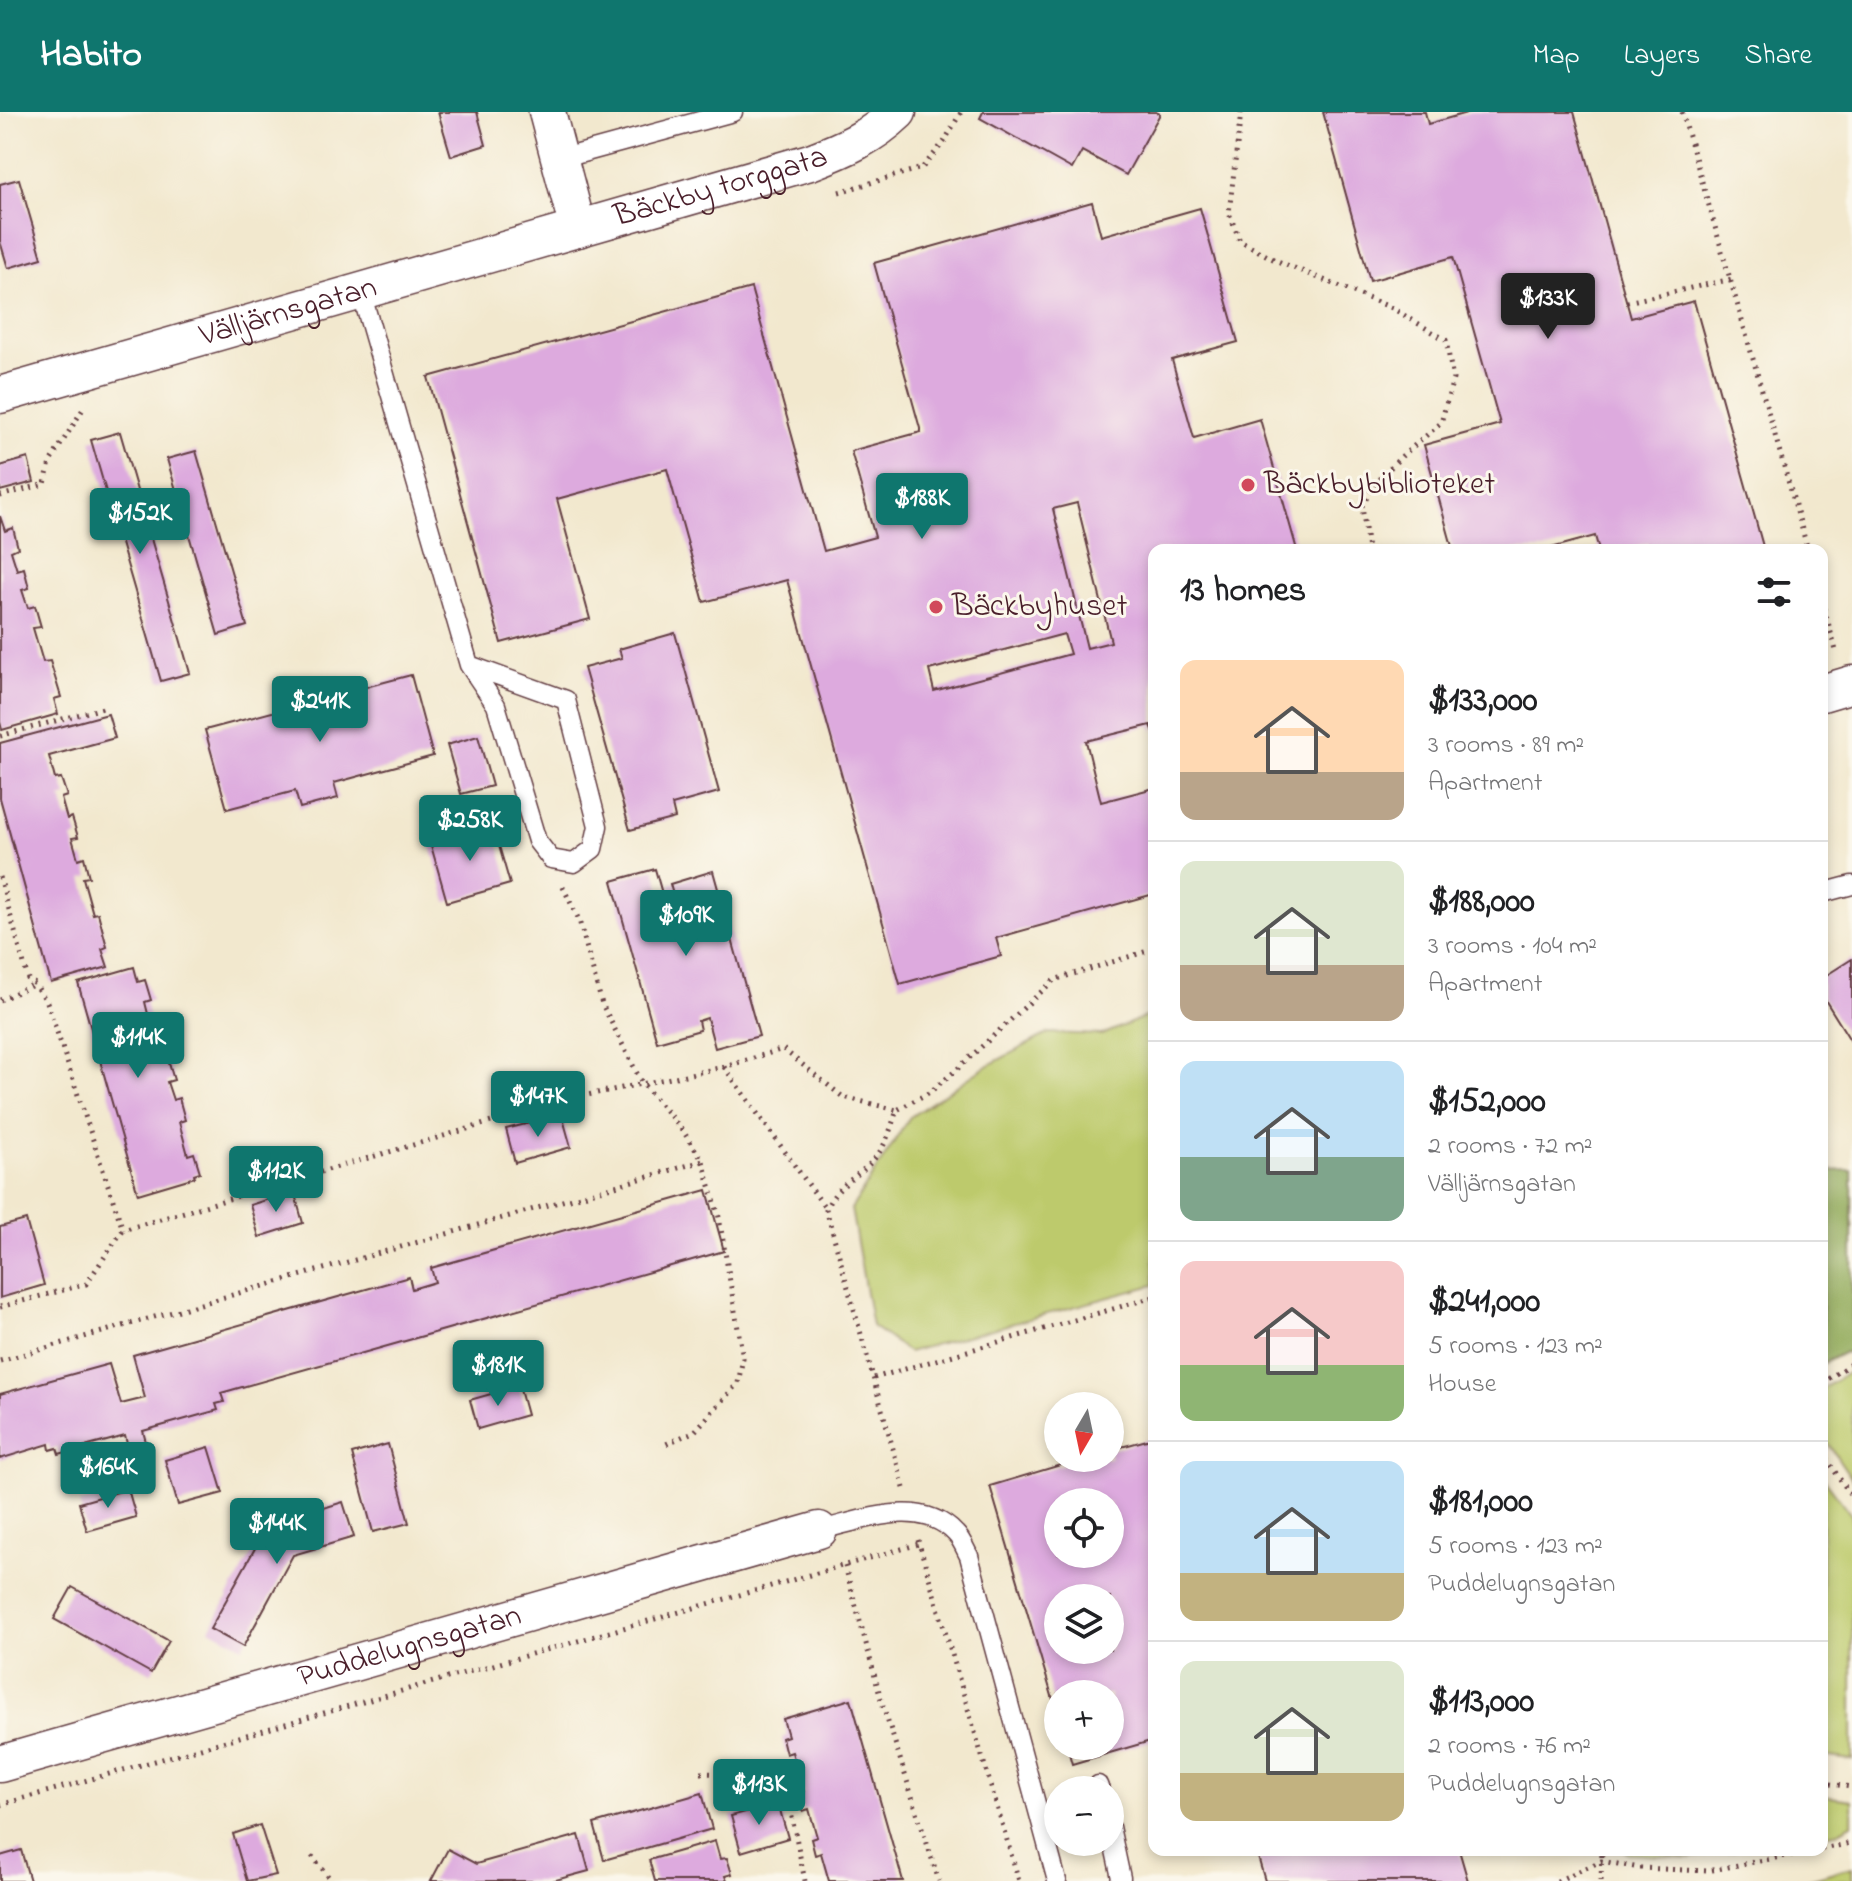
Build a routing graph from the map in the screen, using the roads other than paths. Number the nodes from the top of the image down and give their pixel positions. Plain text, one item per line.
1 (547, 112) edge
2 (733, 112) edge
3 (898, 112) edge
4 (560, 159) junction
5 (578, 229) junction
6 (361, 292) junction
7 (0, 395) edge
8 (469, 665) junction
9 (1852, 684) edge
10 (1828, 691) edge
11 (1852, 885) edge
12 (1828, 891) edge
13 (819, 1530) joint
14 (0, 1764) edge
15 (1116, 1856) edge
16 (1057, 1881) edge
17 (1120, 1881) edge

1 - 4 street
2 - 4 lane
3 - 5 street, Bäckby torggata
4 - 5 street
5 - 6 street, Välljärnsgatan
6 - 7 street, Välljärnsgatan
6 - 8 lane
8 - 8 lane
9 - 10 street
11 - 12 lane
13 - 14 street, Puddelugnsgatan
13 - 16 lane
15 - 17 lane

